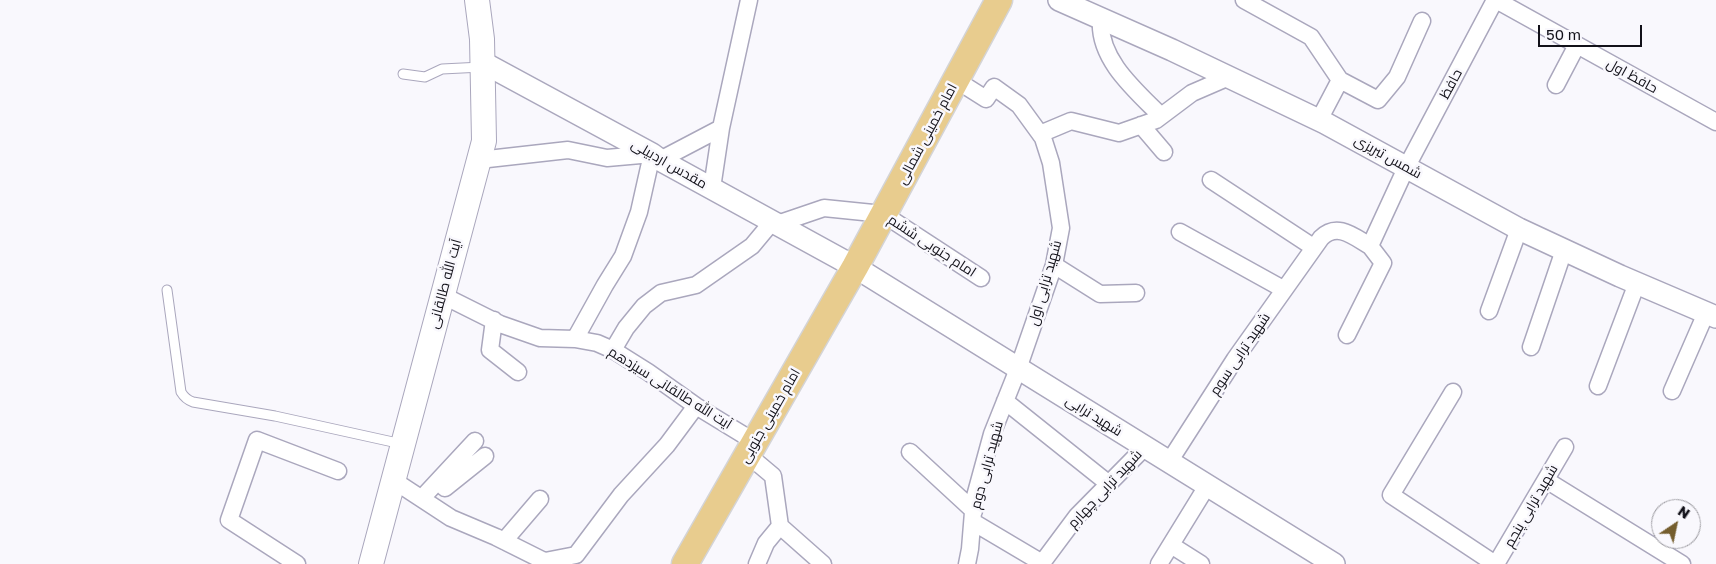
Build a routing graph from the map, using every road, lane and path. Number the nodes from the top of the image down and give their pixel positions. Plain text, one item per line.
1 (477, 0) edge
2 (748, 0) edge
3 (999, 0) edge
4 (1059, 0) edge
5 (1244, 0) edge
6 (1496, 0) edge
7 (1101, 20) junction
8 (1422, 21) dead end
9 (1577, 45) junction
10 (482, 64) junction
11 (404, 74) dead end
12 (1229, 77) junction
13 (956, 80) junction
14 (1340, 80) junction
15 (1556, 85) dead end
16 (1161, 116) junction
17 (1319, 120) junction
18 (1716, 122) edge
19 (1141, 125) junction
20 (721, 128) junction
21 (1040, 134) junction
22 (1164, 152) dead end
23 (656, 157) junction
24 (478, 160) junction
25 (1406, 168) junction
26 (1211, 180) dead end
27 (712, 188) junction
28 (884, 214) junction
29 (775, 223) junction
30 (1519, 229) junction
31 (1180, 232) dead end
32 (1370, 246) junction
33 (1313, 247) junction
34 (1564, 250) junction
35 (1054, 265) junction
36 (855, 267) junction
37 (981, 278) dead end
38 (1637, 284) junction
39 (1284, 289) junction
40 (167, 290) dead end
41 (1136, 293) dead end
42 (442, 295) junction
43 (1489, 311) dead end
44 (1711, 315) edge
45 (494, 320) junction
46 (1347, 335) dead end
47 (575, 339) junction
48 (1531, 347) dead end
49 (613, 350) junction
50 (1018, 369) junction
51 (518, 372) dead end
52 (1598, 386) dead end
53 (1672, 390) dead end
54 (1453, 392) dead end
55 (1005, 402) junction
56 (696, 406) junction
57 (475, 441) dead end
58 (403, 444) junction
59 (1145, 447) junction
60 (1565, 447) dead end
61 (751, 448) junction
62 (910, 452) dead end
63 (485, 456) dead end
64 (1169, 462) junction
65 (338, 470) dead end
66 (393, 480) junction
67 (1546, 480) junction
68 (438, 481) junction
69 (1109, 484) junction
70 (1207, 486) junction
71 (422, 498) junction
72 (540, 499) dead end
73 (973, 516) junction
74 (780, 526) junction
75 (504, 541) junction
76 (1171, 545) junction
77 (547, 563) edge
78 (296, 564) edge
79 (371, 564) edge
80 (685, 564) edge
81 (757, 564) edge
82 (823, 564) edge
83 (966, 564) edge
84 (1160, 564) edge
85 (1200, 564) edge
86 (1334, 564) edge
87 (1496, 564) edge
88 (1682, 564) edge

1 - 10 main road, آیت الله طالقانی
2 - 20 street
3 - 13 main road, امام خمینی شمالی
4 - 7 street, شمس تبریزی
5 - 14 street
6 - 9 street, حافظ اول
6 - 25 street, حافظ
7 - 12 street, شمس تبریزی
7 - 16 street
8 - 14 street
9 - 15 street
9 - 18 street, حافظ اول
10 - 11 lane
10 - 23 street, مقدس اردبیلی
10 - 24 main road, آیت الله طالقانی
12 - 16 street
12 - 17 street, شمس تبریزی
13 - 21 street, شهید ترابی اول
13 - 28 main road, امام خمینی شمالی
14 - 17 street
16 - 19 street
17 - 25 street, شمس تبریزی
19 - 21 street
19 - 22 street
20 - 23 street
20 - 27 street
21 - 35 street, شهید ترابی اول
23 - 24 street
23 - 27 street, مقدس اردبیلی
23 - 47 street
24 - 42 main road, آیت الله طالقانی
25 - 30 street, شمس تبریزی
25 - 32 street, حافظ
26 - 33 street
27 - 29 street, مقدس اردبیلی
28 - 29 street
28 - 36 main road, امام خمینی شمالی
28 - 37 street, امام جنوبی ششم
29 - 36 street, مقدس اردبیلی
29 - 49 street
30 - 34 street, شمس تبریزی
30 - 43 street
31 - 39 street
32 - 33 street, شهید ترابی سوم
32 - 46 street
33 - 39 street, شهید ترابی سوم
34 - 38 street, شمس تبریزی
34 - 48 street
35 - 41 street
35 - 50 street, شهید ترابی اول
36 - 50 street, شهید ترابی
36 - 61 main road, امام خمینی جنوبی
38 - 44 street, شمس تبریزی
38 - 52 street
39 - 64 street, شهید ترابی سوم
40 - 58 lane
42 - 45 street, آیت الله طالقانی سیزدهم
42 - 58 main road, آیت الله طالقانی
44 - 53 street
45 - 47 street, آیت الله طالقانی سیزدهم
45 - 51 street
47 - 49 street, آیت الله طالقانی سیزدهم
49 - 56 street, آیت الله طالقانی سیزدهم
50 - 55 street, شهید ترابی دوم
50 - 59 street, شهید ترابی
54 - 87 street
55 - 69 street
55 - 73 street, شهید ترابی دوم
56 - 61 street, آیت الله طالقانی سیزدهم
56 - 77 street
57 - 68 street
58 - 66 main road, آیت الله طالقانی
59 - 64 street, شهید ترابی
59 - 69 street, شهید ترابی چهارم
60 - 67 street, شهید ترابی پنجم
61 - 74 street, آیت الله طالقانی سیزدهم
61 - 80 main road, امام خمینی جنوبی
62 - 73 street
63 - 68 street
64 - 70 street, شهید ترابی
65 - 78 street
66 - 71 street
66 - 79 main road, آیت الله طالقانی
67 - 87 street, شهید ترابی پنجم
67 - 88 street
68 - 71 street
69 - 73 street, شهید ترابی چهارم
70 - 76 street
70 - 86 street, شهید ترابی
71 - 75 street
72 - 75 street
73 - 83 street, شهید ترابی دوم
74 - 81 street
74 - 82 street
75 - 77 street
76 - 84 street
76 - 85 street

